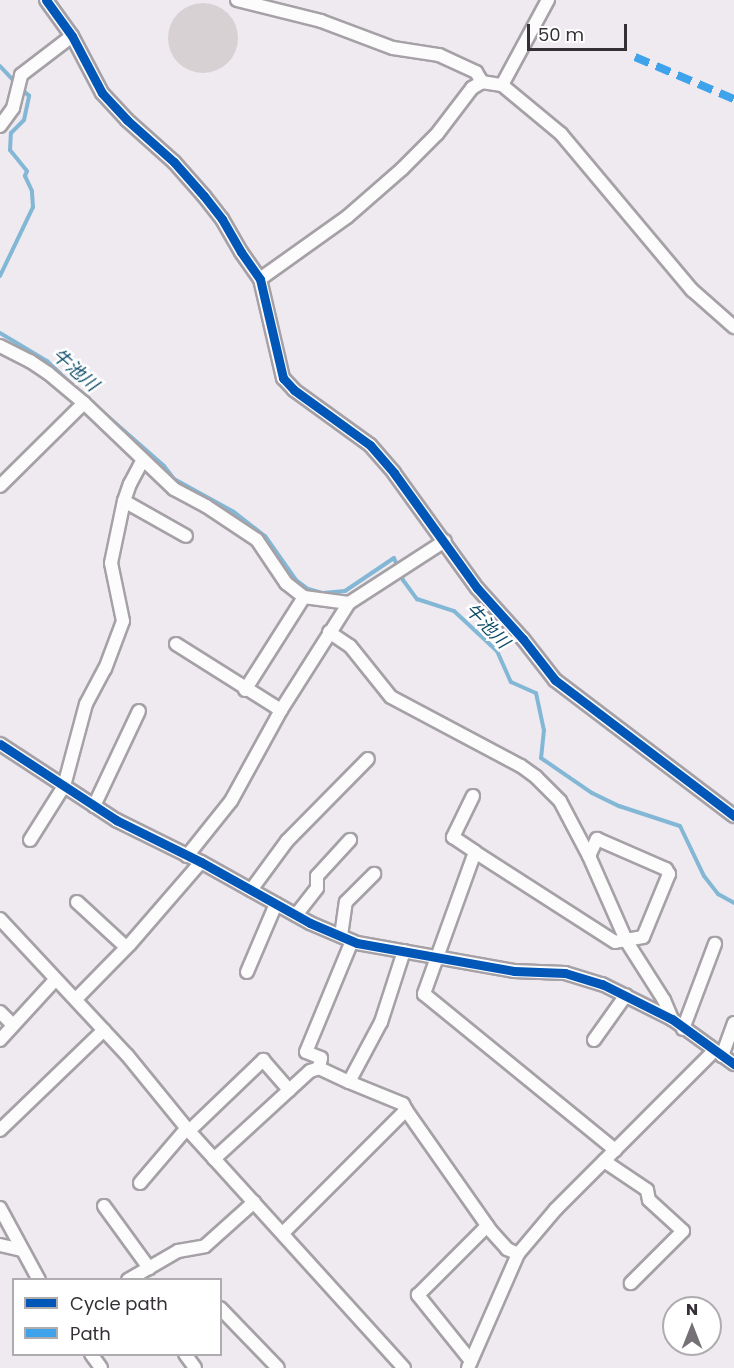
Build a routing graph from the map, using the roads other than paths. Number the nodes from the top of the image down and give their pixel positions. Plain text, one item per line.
1 (46, 0) edge
2 (237, 0) edge
3 (548, 0) edge
4 (72, 36) junction
5 (482, 82) junction
6 (502, 85) junction
7 (0, 126) edge
8 (260, 279) junction
9 (734, 327) edge
10 (0, 346) edge
11 (84, 403) junction
12 (143, 460) junction
13 (0, 486) edge
14 (124, 501) junction
15 (186, 536) dead end
16 (445, 541) junction
17 (304, 597) junction
18 (349, 603) junction
19 (329, 632) junction
20 (176, 644) dead end
21 (245, 690) junction
22 (281, 710) junction
23 (139, 711) dead end
24 (0, 744) edge
25 (368, 759) dead end
26 (64, 786) junction
27 (473, 796) dead end
28 (94, 806) junction
29 (734, 816) edge
30 (30, 840) dead end
31 (350, 840) dead end
32 (474, 852) junction
33 (187, 856) junction
34 (589, 856) junction
35 (201, 862) junction
36 (374, 874) dead end
37 (251, 890) junction
38 (77, 902) dead end
39 (276, 904) junction
40 (296, 915) junction
41 (0, 919) edge
42 (347, 938) junction
43 (627, 942) junction
44 (715, 944) dead end
45 (126, 948) junction
46 (404, 951) junction
47 (437, 956) junction
48 (248, 972) dead end
49 (55, 980) junction
50 (626, 995) junction
51 (75, 999) junction
52 (0, 1012) edge
53 (672, 1019) junction
54 (734, 1023) edge
55 (13, 1025) junction
56 (683, 1029) junction
57 (104, 1030) junction
58 (0, 1040) edge
59 (594, 1040) dead end
60 (718, 1054) junction
61 (734, 1064) edge
62 (319, 1068) junction
63 (349, 1082) junction
64 (289, 1090) junction
65 (406, 1110) junction
66 (188, 1129) junction
67 (0, 1130) edge
68 (615, 1150) junction
69 (214, 1159) junction
70 (604, 1161) junction
71 (140, 1183) dead end
72 (254, 1202) junction
73 (104, 1206) dead end
74 (0, 1210) edge
75 (487, 1226) junction
76 (283, 1233) junction
77 (0, 1245) edge
78 (21, 1250) junction
79 (518, 1254) junction
80 (149, 1268) junction
81 (38, 1278) edge
82 (132, 1278) edge
83 (632, 1283) dead end
84 (222, 1310) edge
85 (186, 1356) edge
86 (470, 1364) edge
87 (195, 1368) edge
88 (278, 1368) edge
89 (404, 1368) edge

1 - 4 street
2 - 5 street
3 - 6 street
4 - 7 street
4 - 8 street
5 - 6 street
5 - 8 street
6 - 9 street
8 - 16 street
10 - 11 street
11 - 12 street
11 - 13 street
12 - 14 street
12 - 17 street
14 - 15 street
14 - 26 street
16 - 18 street
16 - 29 street
17 - 18 street
17 - 21 street
18 - 19 street
19 - 22 street
19 - 34 street
20 - 21 street
21 - 22 street
22 - 33 street
23 - 28 street
24 - 26 street
25 - 37 street
26 - 28 street
26 - 30 street
27 - 32 street
28 - 33 street
31 - 40 street
32 - 43 street
32 - 47 street
33 - 35 street
34 - 43 street
34 - 43 street
35 - 37 street
35 - 45 street
36 - 42 street
37 - 39 street
38 - 45 street
39 - 40 street
39 - 48 street
40 - 42 street
41 - 49 street
42 - 46 street
42 - 62 street
43 - 53 street
44 - 56 street
45 - 51 street
46 - 47 street
46 - 63 street
47 - 50 street
47 - 68 street
49 - 51 street
49 - 55 street
50 - 53 street
50 - 59 street
51 - 57 street
52 - 55 street
53 - 56 street
54 - 60 street
55 - 58 street
56 - 60 street
57 - 66 street
57 - 67 street
60 - 61 street
60 - 68 street
62 - 63 street
62 - 64 street
63 - 65 street
64 - 66 street
64 - 69 street
65 - 75 street
65 - 76 street
66 - 69 street
66 - 71 street
68 - 70 street
69 - 72 street
70 - 79 street
70 - 83 street
72 - 76 street
72 - 80 street
73 - 80 street
74 - 78 street
75 - 79 street
75 - 86 street
76 - 89 street
77 - 78 street
78 - 81 street
79 - 86 street
80 - 82 street
84 - 88 street
85 - 87 street

